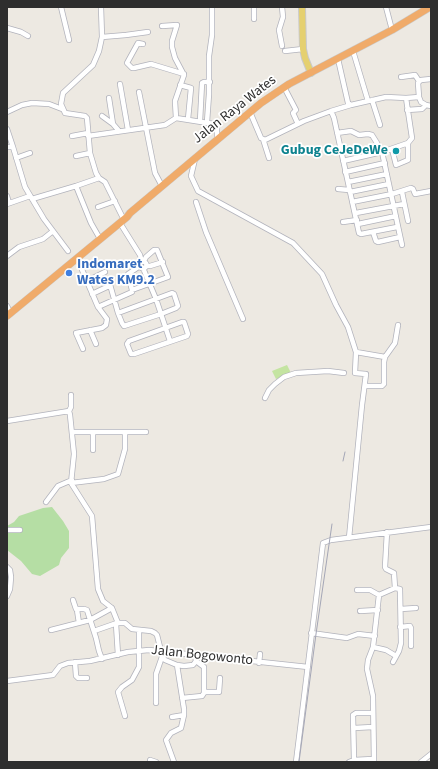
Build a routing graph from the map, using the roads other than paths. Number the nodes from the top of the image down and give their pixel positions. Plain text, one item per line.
1 (61, 7) edge
2 (101, 7) edge
3 (212, 7) edge
4 (254, 7) edge
5 (282, 7) edge
6 (302, 7) edge
7 (386, 7) edge
8 (430, 7) edge
9 (254, 19) dead end
10 (162, 26) dead end
11 (7, 28) edge
12 (392, 30) junction
13 (148, 32) dead end
14 (28, 36) dead end
15 (102, 37) junction
16 (69, 40) dead end
17 (143, 44) dead end
18 (303, 48) junction
19 (353, 51) junction
20 (338, 59) junction
21 (311, 73) junction
22 (184, 74) junction
23 (401, 77) dead end
24 (431, 79) edge
25 (419, 81) junction
26 (210, 82) junction
27 (120, 84) dead end
28 (180, 85) junction
29 (284, 87) junction
30 (139, 92) dead end
31 (419, 97) junction
32 (109, 98) dead end
33 (406, 98) junction
34 (370, 101) junction
35 (350, 105) junction
36 (428, 106) edge
37 (62, 109) junction
38 (407, 110) junction
39 (331, 111) junction
40 (7, 112) edge
41 (250, 112) junction
42 (102, 116) dead end
43 (176, 118) junction
44 (188, 119) junction
45 (200, 121) junction
46 (207, 122) junction
47 (113, 124) junction
48 (298, 124) junction
49 (380, 125) dead end
50 (146, 128) junction
51 (7, 129) edge
52 (128, 130) junction
53 (119, 131) junction
54 (337, 133) junction
55 (88, 134) junction
56 (72, 136) dead end
57 (263, 139) junction
58 (217, 140) junction
59 (408, 144) junction
60 (10, 147) edge
61 (392, 149) junction
62 (381, 152) junction
63 (30, 153) dead end
64 (90, 153) junction
65 (76, 156) dead end
66 (16, 158) junction
67 (269, 158) dead end
68 (195, 159) junction
69 (343, 161) junction
70 (385, 165) junction
71 (396, 165) junction
72 (345, 172) junction
73 (387, 174) junction
74 (99, 178) junction
75 (348, 182) junction
76 (389, 184) junction
77 (76, 186) junction
78 (162, 186) junction
79 (338, 190) dead end
80 (349, 191) junction
81 (431, 191) edge
82 (402, 192) junction
83 (392, 194) junction
84 (7, 196) edge
85 (31, 197) junction
86 (114, 201) junction
87 (196, 202) dead end
88 (352, 202) junction
89 (8, 203) edge
90 (404, 204) junction
91 (394, 206) junction
92 (98, 207) dead end
93 (356, 213) junction
94 (396, 216) junction
95 (121, 220) junction
96 (408, 221) dead end
97 (343, 222) dead end
98 (358, 222) junction
99 (397, 227) junction
100 (53, 232) junction
101 (373, 232) junction
102 (98, 236) junction
103 (400, 237) junction
104 (402, 245) dead end
105 (72, 255) junction
106 (7, 256) edge
107 (162, 262) junction
108 (143, 264) junction
109 (105, 272) dead end
110 (87, 281) junction
111 (150, 284) junction
112 (132, 290) junction
113 (92, 294) junction
114 (156, 299) junction
115 (114, 300) junction
116 (98, 307) junction
117 (8, 311) edge
118 (118, 313) junction
119 (161, 314) junction
120 (243, 319) dead end
121 (398, 325) dead end
122 (165, 328) junction
123 (90, 330) junction
124 (170, 341) junction
125 (96, 344) dead end
126 (83, 349) dead end
127 (356, 352) junction
128 (385, 357) junction
129 (344, 373) dead end
130 (365, 386) junction
131 (71, 395) dead end
132 (265, 398) dead end
133 (69, 411) junction
134 (7, 421) edge
135 (72, 432) junction
136 (146, 432) dead end
137 (93, 433) junction
138 (125, 433) junction
139 (93, 450) dead end
140 (72, 482) junction
141 (46, 502) dead end
142 (431, 527) edge
143 (7, 530) edge
144 (20, 530) dead end
145 (387, 532) junction
146 (349, 536) junction
147 (7, 567) edge
148 (395, 588) junction
149 (357, 590) dead end
150 (379, 595) junction
151 (7, 596) edge
152 (73, 600) dead end
153 (112, 608) junction
154 (416, 608) dead end
155 (401, 609) junction
156 (77, 610) junction
157 (378, 610) junction
158 (360, 611) dead end
159 (90, 620) junction
160 (80, 623) junction
161 (117, 623) junction
162 (400, 627) junction
163 (52, 630) dead end
164 (139, 630) junction
165 (94, 631) junction
166 (311, 632) junction
167 (375, 636) junction
168 (411, 646) dead end
169 (373, 647) junction
170 (139, 650) junction
171 (162, 653) junction
172 (260, 654) dead end
173 (118, 655) junction
174 (195, 655) junction
175 (396, 656) junction
176 (102, 659) junction
177 (196, 661) junction
178 (75, 662) junction
179 (259, 662) junction
180 (393, 662) dead end
181 (177, 665) junction
182 (308, 668) junction
183 (87, 678) dead end
184 (220, 678) dead end
185 (7, 682) edge
186 (205, 692) junction
187 (182, 698) junction
188 (156, 702) dead end
189 (373, 713) junction
190 (125, 716) dead end
191 (184, 716) junction
192 (172, 717) dead end
193 (373, 727) junction
194 (354, 728) junction
195 (431, 754) edge
196 (150, 760) dead end
197 (354, 760) junction
198 (374, 761) edge
199 (156, 762) edge
200 (174, 762) edge
201 (296, 762) edge
202 (348, 762) edge
203 (421, 762) edge

1 - 16 street
2 - 15 street
3 - 26 street
4 - 9 street
5 - 18 street
6 - 18 main road
7 - 12 street
8 - 12 highway, Jalan Raya Wates
10 - 22 street
11 - 14 street
12 - 19 highway, Jalan Raya Wates
13 - 15 street
15 - 37 street
17 - 22 street
18 - 21 main road
19 - 20 highway, Jalan Raya Wates
19 - 34 street
20 - 21 highway, Jalan Raya Wates
20 - 35 street
21 - 29 highway, Jalan Raya Wates
22 - 28 street
23 - 25 street
24 - 25 street
25 - 31 street
26 - 45 street
26 - 46 street
27 - 52 street
28 - 43 street
28 - 44 street
29 - 41 highway, Jalan Raya Wates
29 - 48 street
30 - 50 street
31 - 33 street
31 - 36 street
32 - 47 street
33 - 34 street
33 - 38 street
34 - 35 street
34 - 49 street
35 - 39 street
36 - 38 street
37 - 40 street
37 - 55 street
38 - 59 street
39 - 48 street
39 - 54 street
41 - 57 street
41 - 58 highway, Jalan Raya Wates
42 - 47 street
43 - 44 street
43 - 50 street
44 - 45 street
45 - 46 street
46 - 58 street
47 - 53 street
48 - 57 street
50 - 52 street
50 - 78 street
51 - 60 street
52 - 53 street
53 - 55 street
54 - 62 street
54 - 69 street
55 - 56 street
55 - 64 street
57 - 67 street
58 - 68 highway, Jalan Raya Wates
59 - 61 street
59 - 71 street
60 - 66 street
61 - 62 street
61 - 71 street
62 - 69 street
62 - 70 street
63 - 66 street
64 - 65 street
64 - 74 street
66 - 85 street
68 - 78 highway, Jalan Raya Wates
68 - 127 street
69 - 72 street
70 - 71 street
70 - 72 street
70 - 73 street
72 - 75 street
73 - 75 street
73 - 76 street
74 - 77 street
74 - 86 street
75 - 80 street
76 - 80 street
76 - 83 street
77 - 85 street
77 - 102 street
78 - 95 highway, Jalan Raya Wates
79 - 80 street
80 - 88 street
81 - 82 street
82 - 83 street
82 - 90 street
83 - 88 street
83 - 91 street
84 - 89 street
85 - 89 street
85 - 100 street
86 - 92 street
86 - 95 street
87 - 120 street
88 - 93 street
90 - 91 street
90 - 96 street
91 - 93 street
91 - 94 street
93 - 98 street
94 - 98 street
94 - 99 street
95 - 102 highway, Jalan Raya Wates
95 - 105 highway, Jalan Raya Wates
95 - 108 street
97 - 98 street
98 - 101 street
99 - 101 street
99 - 103 street
100 - 105 street
100 - 106 street
101 - 103 street
102 - 105 highway, Jalan Raya Wates
103 - 104 street
105 - 110 street
105 - 117 highway, Jalan Raya Wates
107 - 108 street
107 - 108 street
107 - 111 street
108 - 111 street
108 - 112 street
109 - 110 street
110 - 113 street
111 - 112 street
111 - 114 street
112 - 115 street
113 - 115 street
113 - 116 street
114 - 118 street
114 - 119 street
114 - 119 street
115 - 116 street
115 - 118 street
116 - 123 street
118 - 119 street
119 - 122 street
121 - 128 street
122 - 124 street
122 - 124 street
122 - 124 street
123 - 125 street
123 - 126 street
127 - 128 street
127 - 130 street
128 - 130 street
129 - 132 street
130 - 146 street
131 - 133 street
133 - 134 street
133 - 135 street
135 - 137 street
135 - 140 street
136 - 138 street
137 - 138 street
137 - 139 street
138 - 140 street
140 - 141 street
140 - 153 street
142 - 145 street
143 - 144 street
145 - 146 street
145 - 148 street
146 - 166 street
147 - 151 street
148 - 150 street
148 - 155 street
149 - 150 street
150 - 157 street
152 - 156 street
153 - 159 street
153 - 161 street
154 - 155 street
155 - 162 street
156 - 159 street
156 - 160 street
157 - 158 street
157 - 167 street
159 - 160 street
159 - 165 street
160 - 163 street
161 - 164 street
161 - 165 street
161 - 173 street
162 - 168 street
162 - 175 street
164 - 170 street
164 - 171 street
165 - 176 street
166 - 167 street
166 - 182 street
167 - 169 street
169 - 175 street
169 - 189 street
170 - 171 street, Jalan Bogowonto
170 - 173 street, Jalan Bogowonto
170 - 190 street
171 - 174 street, Jalan Bogowonto
171 - 181 street
171 - 188 street
172 - 179 street
173 - 176 street, Jalan Bogowonto
174 - 177 street
174 - 179 street, Jalan Bogowonto
175 - 180 street
176 - 178 street, Jalan Bogowonto
177 - 181 street
177 - 186 street
178 - 183 street
178 - 185 street, Jalan Bogowonto
179 - 182 street, Jalan Bogowonto
181 - 187 street
182 - 201 street
184 - 186 street
186 - 187 street
187 - 191 street
189 - 193 street
189 - 194 street
191 - 192 street
191 - 200 street
193 - 194 street
193 - 198 street
194 - 197 street
195 - 203 street
196 - 199 street
197 - 198 street
197 - 202 street

